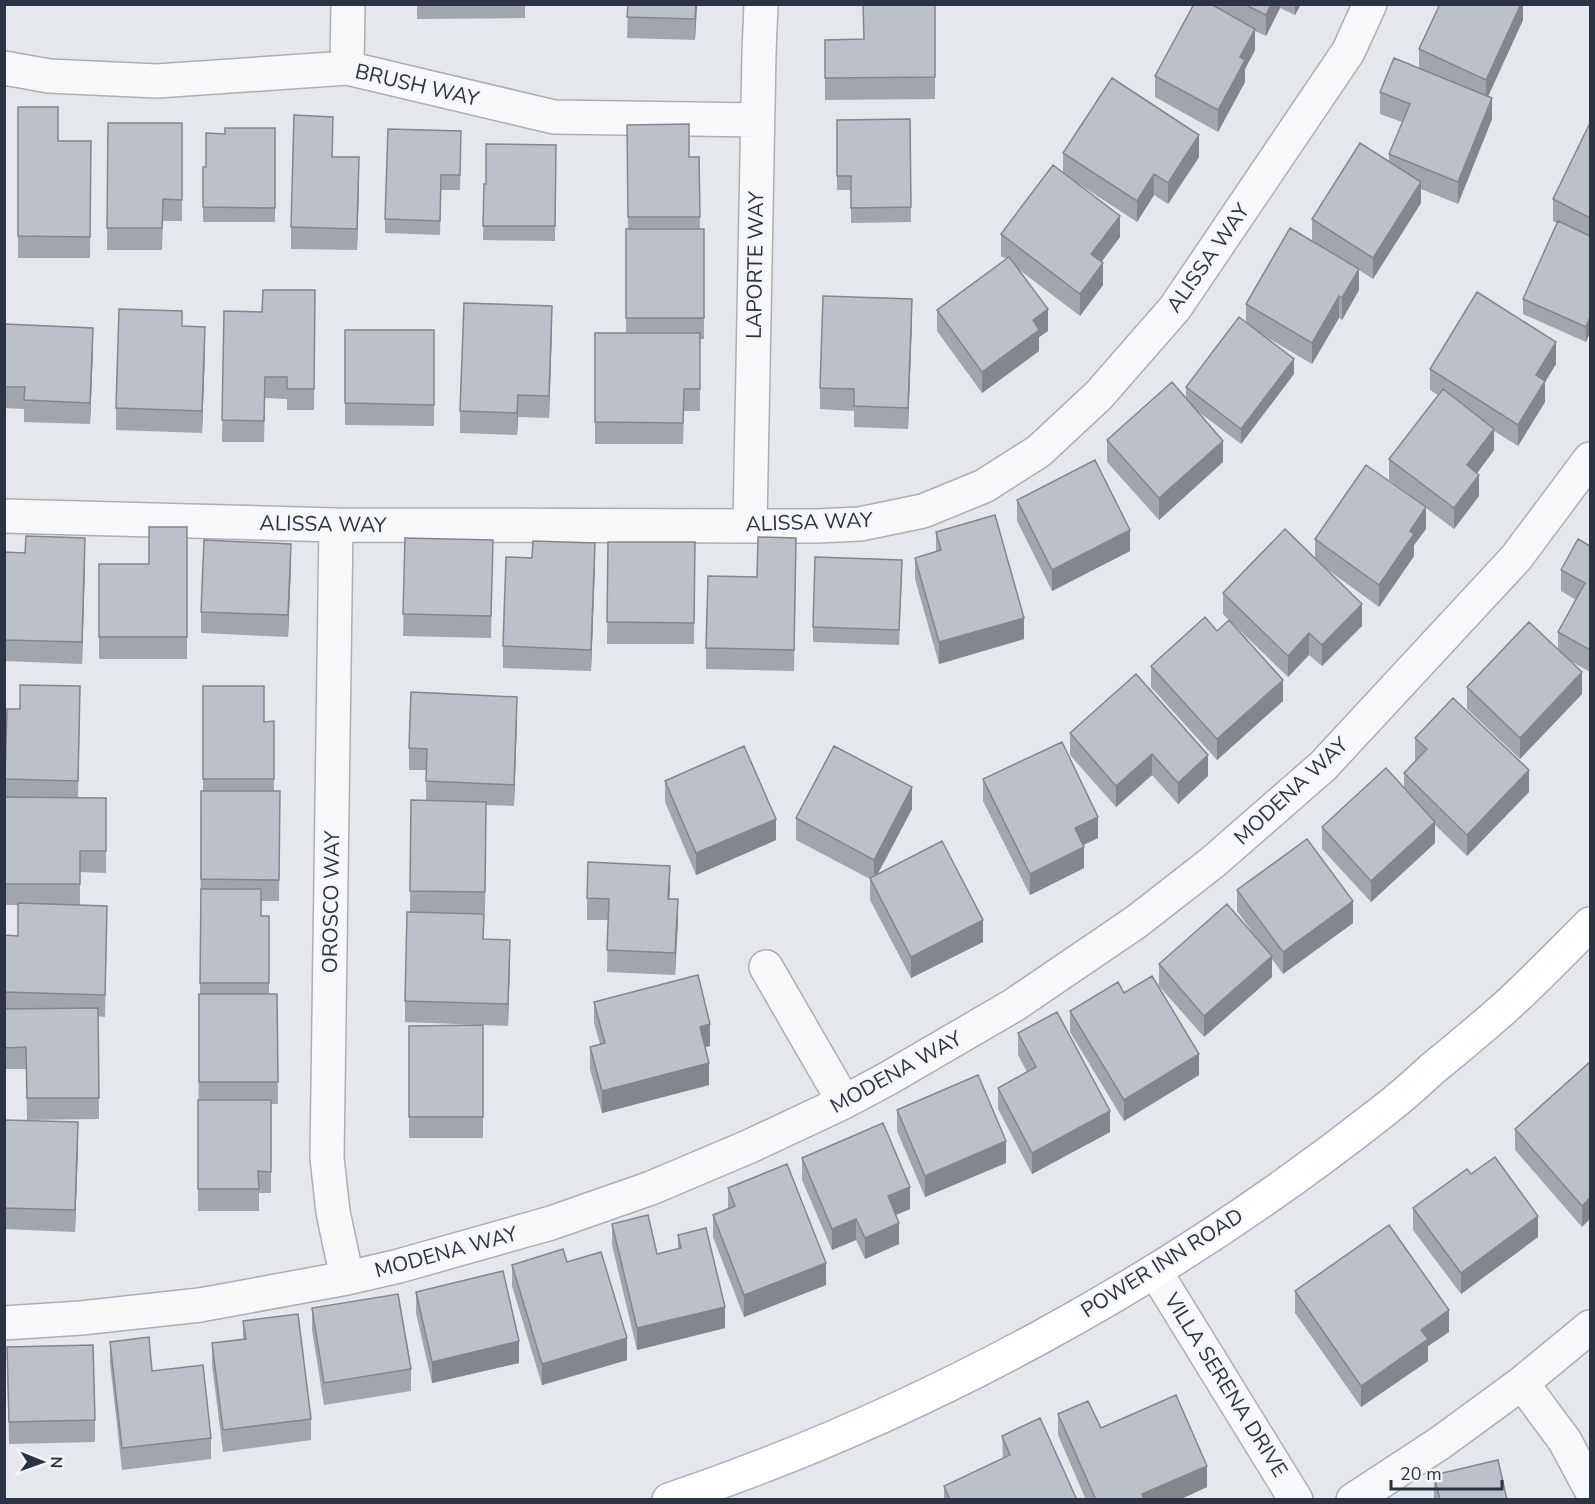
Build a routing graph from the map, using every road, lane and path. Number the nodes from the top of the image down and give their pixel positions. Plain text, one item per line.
1 (348, 4) edge
2 (761, 4) edge
3 (1370, 4) edge
4 (4, 68) edge
5 (347, 68) junction
6 (757, 120) junction
7 (1590, 459) edge
8 (4, 516) edge
9 (336, 525) junction
10 (750, 525) junction
11 (1590, 924) edge
12 (766, 967) dead end
13 (843, 1102) junction
14 (1155, 1271) junction
15 (347, 1278) junction
16 (4, 1323) edge
17 (1590, 1327) edge
18 (1522, 1383) junction
19 (1590, 1488) edge
20 (669, 1500) edge
21 (1296, 1500) edge
22 (1353, 1500) edge

1 - 5 street
2 - 6 street, LAPORTE WAY
3 - 10 street, ALISSA WAY
4 - 5 street, BRUSH WAY
5 - 6 street, BRUSH WAY
6 - 10 street, LAPORTE WAY
7 - 13 street, MODENA WAY
8 - 9 street, ALISSA WAY
9 - 10 street, ALISSA WAY
9 - 15 street, OROSCO WAY
11 - 14 main road, POWER INN ROAD
12 - 13 street
13 - 15 street, MODENA WAY
14 - 20 main road, POWER INN ROAD
14 - 21 street, VILLA SERENA DRIVE
15 - 16 street, MODENA WAY
17 - 18 street
18 - 19 street
18 - 22 street

